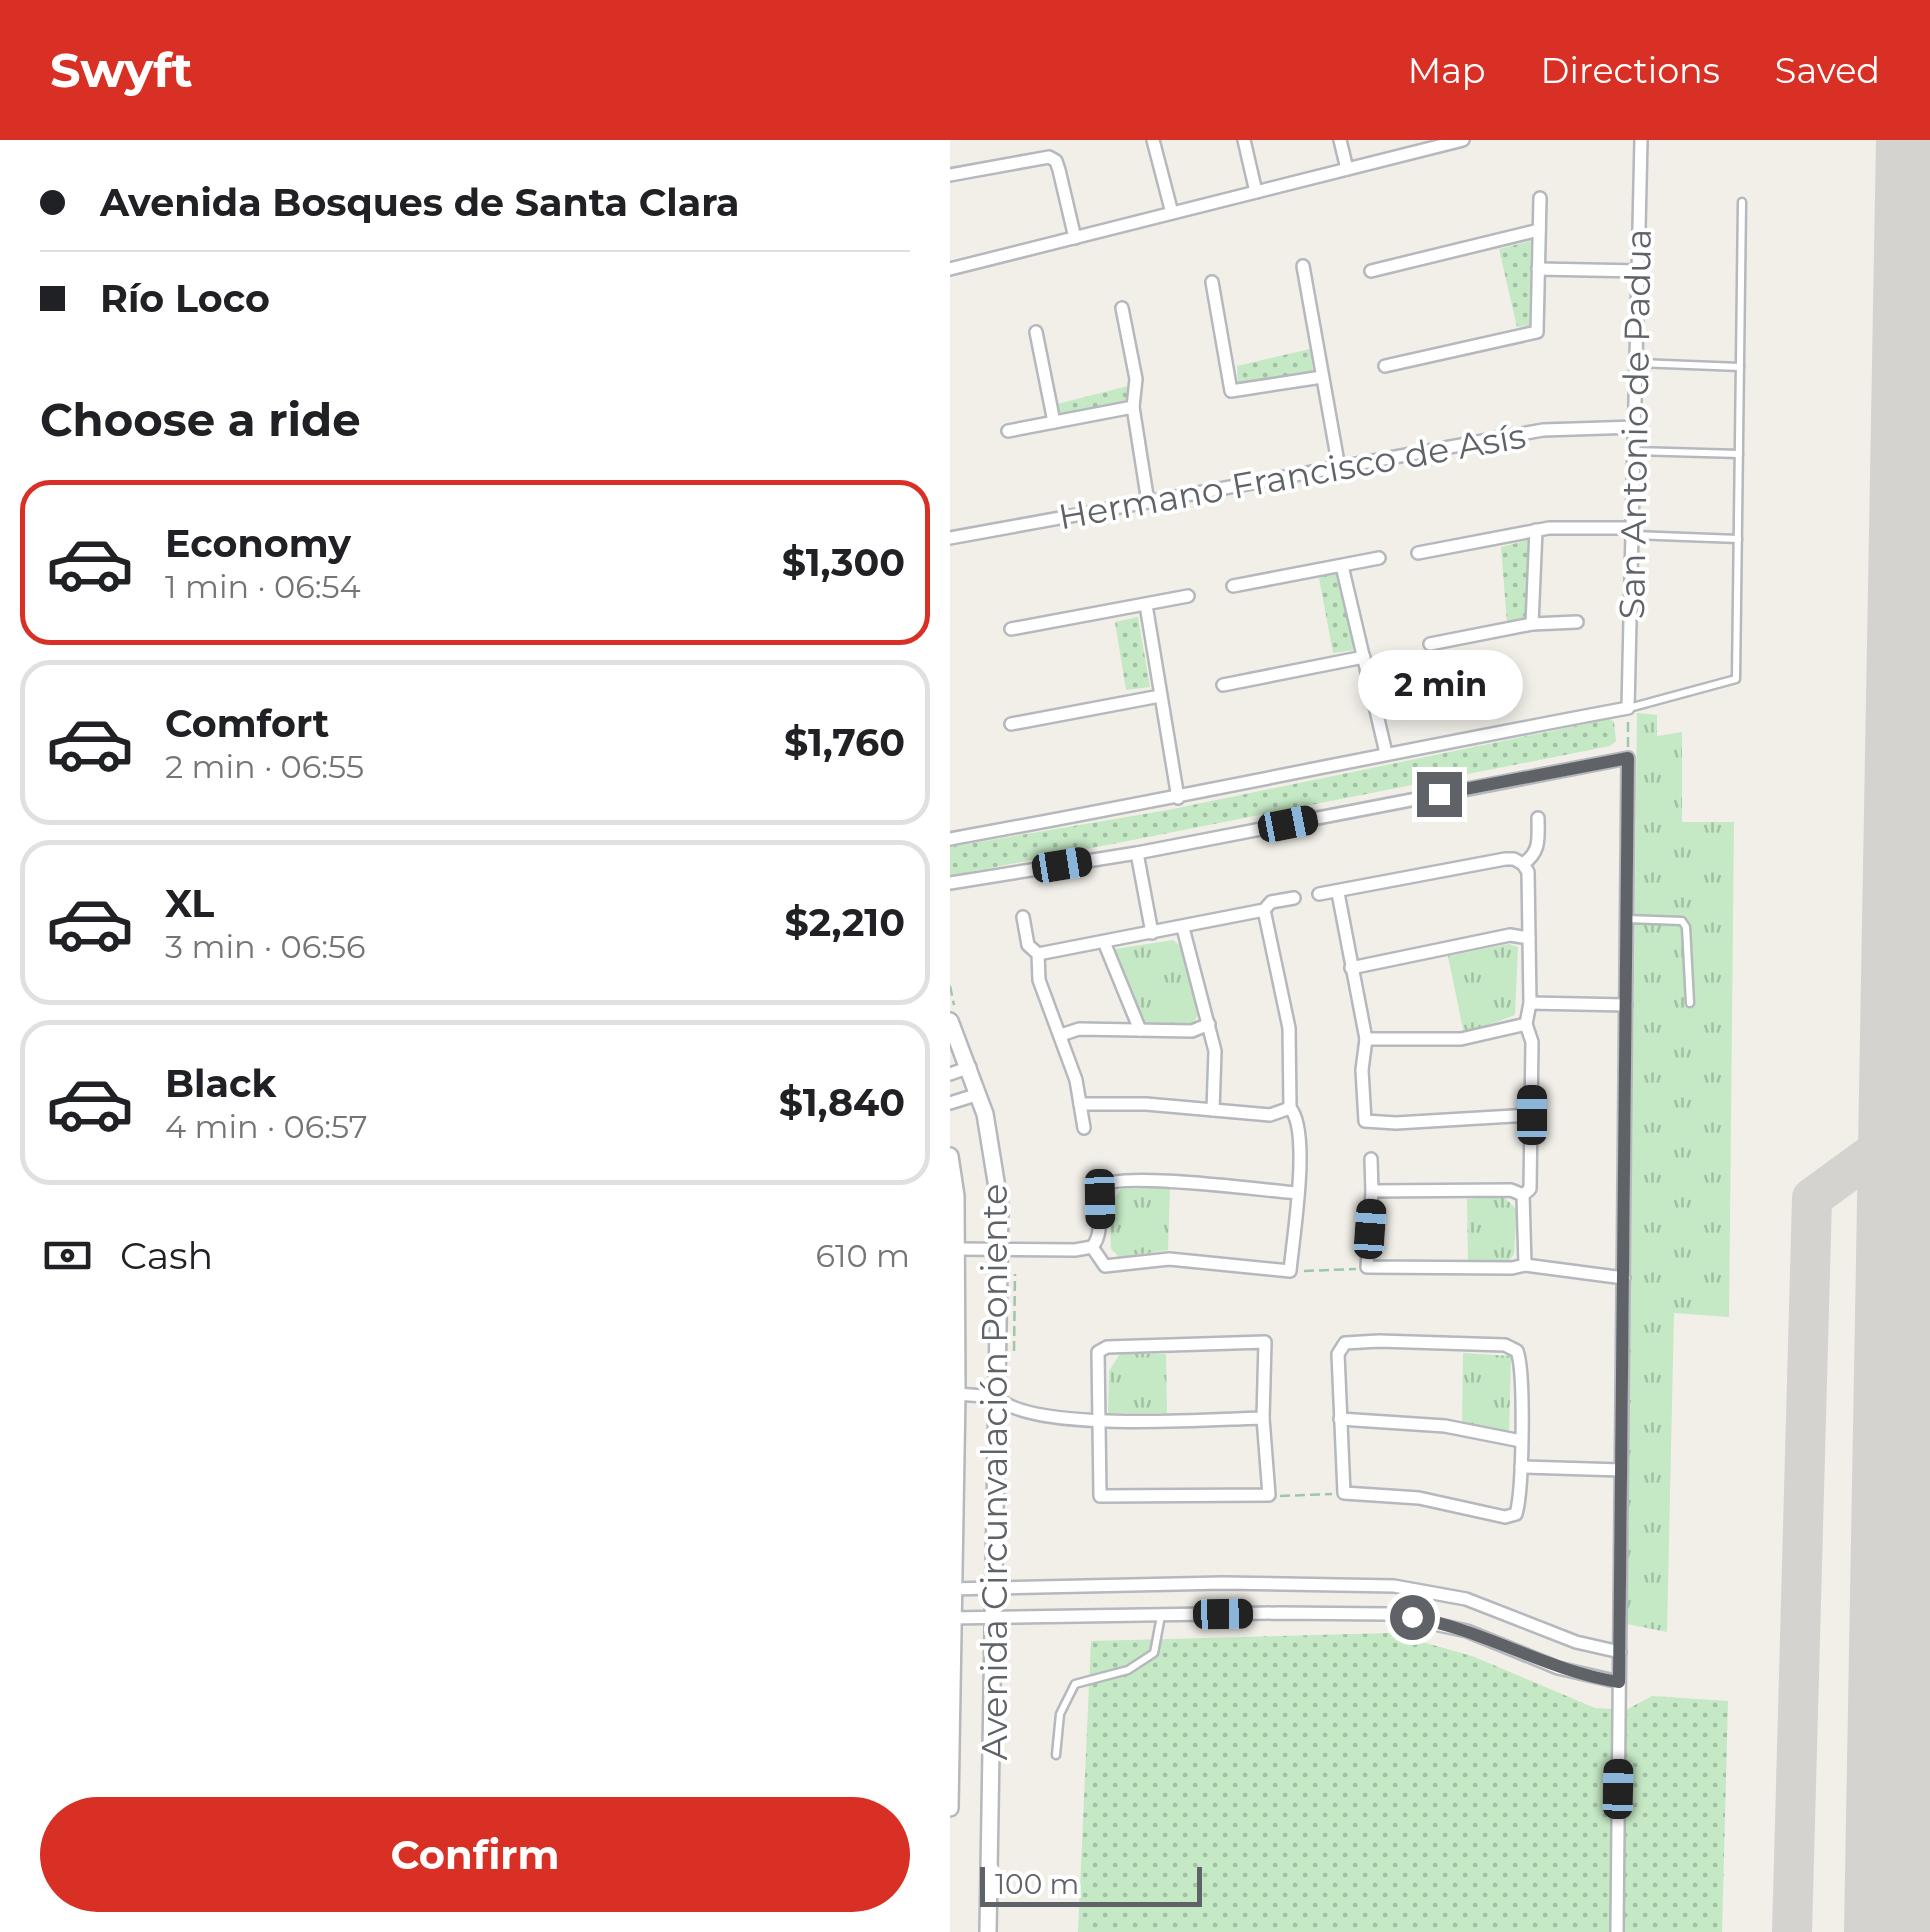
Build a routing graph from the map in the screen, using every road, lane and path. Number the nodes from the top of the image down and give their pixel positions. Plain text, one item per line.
1 (1153, 140) edge
2 (1244, 140) edge
3 (1340, 140) edge
4 (1464, 140) edge
5 (1641, 140) edge
6 (1441, 143) edge
7 (1347, 169) junction
8 (950, 174) edge
9 (1256, 192) junction
10 (1540, 198) dead end
11 (1742, 202) dead end
12 (1172, 214) junction
13 (1539, 230) junction
14 (1075, 238) junction
15 (1303, 266) dead end
16 (1538, 269) junction
17 (950, 270) edge
18 (1371, 271) dead end
19 (1640, 272) junction
20 (1212, 282) dead end
21 (1122, 308) dead end
22 (1036, 332) dead end
23 (1638, 363) junction
24 (1385, 366) dead end
25 (1740, 367) junction
26 (1322, 376) junction
27 (1133, 407) junction
28 (1054, 422) junction
29 (1636, 426) junction
30 (1008, 431) dead end
31 (1636, 451) junction
32 (1739, 454) junction
33 (1339, 468) junction
34 (1148, 502) junction
35 (1536, 530) junction
36 (1633, 532) junction
37 (950, 538) edge
38 (1738, 539) junction
39 (1418, 553) dead end
40 (1379, 558) dead end
41 (1342, 566) junction
42 (1233, 586) dead end
43 (1188, 596) dead end
44 (1146, 605) junction
45 (1577, 622) dead end
46 (1532, 624) junction
47 (1011, 628) dead end
48 (1430, 644) dead end
49 (1364, 657) junction
50 (1224, 684) dead end
51 (1160, 696) junction
52 (1628, 708) junction
53 (1011, 724) dead end
54 (1386, 753) junction
55 (1628, 758) junction
56 (1178, 798) junction
57 (1538, 818) dead end
58 (950, 839) edge
59 (1137, 852) junction
60 (1523, 864) junction
61 (950, 883) edge
62 (1338, 892) junction
63 (1320, 894) dead end
64 (1294, 898) dead end
65 (1264, 910) junction
66 (1022, 917) dead end
67 (1627, 918) junction
68 (1184, 928) junction
69 (1152, 933) junction
70 (1529, 938) junction
71 (1104, 942) junction
72 (1038, 954) junction
73 (1351, 968) junction
74 (1690, 1003) dead end
75 (1530, 1004) junction
76 (1626, 1005) junction
77 (950, 1020) edge
78 (1209, 1024) junction
79 (1526, 1024) junction
80 (1140, 1030) junction
81 (1062, 1035) junction
82 (1366, 1039) junction
83 (970, 1067) junction
84 (950, 1074) edge
85 (979, 1094) junction
86 (950, 1103) edge
87 (1080, 1104) junction
88 (1290, 1108) junction
89 (1214, 1110) junction
90 (1532, 1115) junction
91 (1084, 1128) dead end
92 (950, 1156) edge
93 (1371, 1159) dead end
94 (1372, 1191) junction
95 (1297, 1194) junction
96 (1523, 1195) junction
97 (1092, 1247) junction
98 (957, 1249) junction
99 (1001, 1249) junction
100 (1524, 1265) junction
101 (1367, 1268) junction
102 (1290, 1270) junction
103 (1624, 1278) junction
104 (958, 1394) junction
105 (998, 1397) junction
106 (1263, 1418) junction
107 (1340, 1419) junction
108 (1096, 1420) junction
109 (953, 1434) edge
110 (1521, 1442) junction
111 (953, 1454) edge
112 (1521, 1468) junction
113 (1622, 1470) junction
114 (1344, 1493) junction
115 (1268, 1496) junction
116 (994, 1588) junction
117 (951, 1589) edge
118 (1161, 1614) junction
119 (951, 1618) edge
120 (994, 1618) junction
121 (1620, 1652) junction
122 (1619, 1682) junction
123 (1056, 1755) dead end
124 (950, 1808) edge
125 (988, 1932) edge
126 (1617, 1932) edge

1 - 12 street
2 - 9 street
3 - 7 street
4 - 6 street
5 - 19 street, San Antonio de Padua
6 - 7 street
7 - 9 street
8 - 14 street
9 - 12 street
10 - 13 street
11 - 25 lane
12 - 14 street
13 - 16 street
13 - 18 street
14 - 17 street
15 - 26 street
16 - 19 street
16 - 24 street
19 - 23 street, San Antonio de Padua
20 - 26 street
21 - 27 street
22 - 28 street
23 - 25 lane
23 - 29 street, San Antonio de Padua
25 - 32 lane
26 - 33 street
27 - 28 street
27 - 34 street
28 - 30 street
29 - 31 street, San Antonio de Padua
29 - 33 street, Hermano Francisco de Asís
31 - 32 lane
31 - 36 street, San Antonio de Padua
32 - 38 lane
33 - 34 street, Hermano Francisco de Asís
34 - 37 street, Hermano Francisco de Asís
35 - 36 street
35 - 39 street
35 - 46 street
36 - 38 lane
36 - 52 street, San Antonio de Padua
38 - 52 lane
40 - 41 street
41 - 42 street
41 - 49 street
43 - 44 street
44 - 47 street
44 - 51 street
45 - 46 street
46 - 48 street
49 - 50 street
49 - 54 street
51 - 53 street
51 - 56 street
52 - 54 street
52 - 55 path
54 - 56 street
55 - 59 street
55 - 67 street
56 - 58 street
57 - 60 street
59 - 61 street
59 - 69 street
60 - 62 street
60 - 70 street
62 - 63 street
62 - 73 street
64 - 65 street
65 - 68 street
65 - 88 street
66 - 72 street
67 - 74 lane
67 - 76 street
68 - 69 street
68 - 78 street
69 - 71 street
70 - 73 street
70 - 75 street
71 - 72 street
71 - 80 street
72 - 81 street
73 - 82 street
75 - 76 street
75 - 79 street
76 - 103 street
77 - 83 street, Avenida Circunvalación Poniente
78 - 80 street
78 - 89 street
79 - 82 street
79 - 90 street
80 - 81 street
81 - 87 street
82 - 90 street
83 - 84 street
83 - 85 street, Avenida Circunvalación Poniente
85 - 86 street
85 - 99 street, Avenida Circunvalación Poniente
87 - 89 street
87 - 91 street
88 - 89 street
88 - 95 street
90 - 96 street
92 - 98 street, Avenida Circunvalación Poniente
93 - 94 street
94 - 96 street
94 - 101 street
95 - 97 street
95 - 102 street
96 - 100 street
97 - 99 street
97 - 102 street
98 - 99 street
98 - 104 street, Avenida Circunvalación Poniente
99 - 105 street, Avenida Circunvalación Poniente
100 - 101 street
100 - 103 street
101 - 102 path
103 - 113 street
104 - 105 street
104 - 109 street, Avenida Circunvalación Poniente
105 - 108 street
105 - 116 street, Avenida Circunvalación Poniente
106 - 108 street
106 - 108 street
106 - 115 street
107 - 110 street
107 - 110 street
107 - 114 street
108 - 115 street
109 - 111 street, Avenida Circunvalación Poniente
110 - 112 street
111 - 117 street, Avenida Circunvalación Poniente
112 - 113 street
112 - 114 street
113 - 121 street
114 - 115 path
116 - 117 street
116 - 120 street, Avenida Circunvalación Poniente
116 - 121 street
117 - 119 street, Avenida Circunvalación Poniente
118 - 120 street
118 - 122 street
118 - 123 lane
119 - 120 street
119 - 124 street, Avenida Circunvalación Poniente
120 - 125 street, Avenida Circunvalación Poniente
121 - 122 street
122 - 126 street

